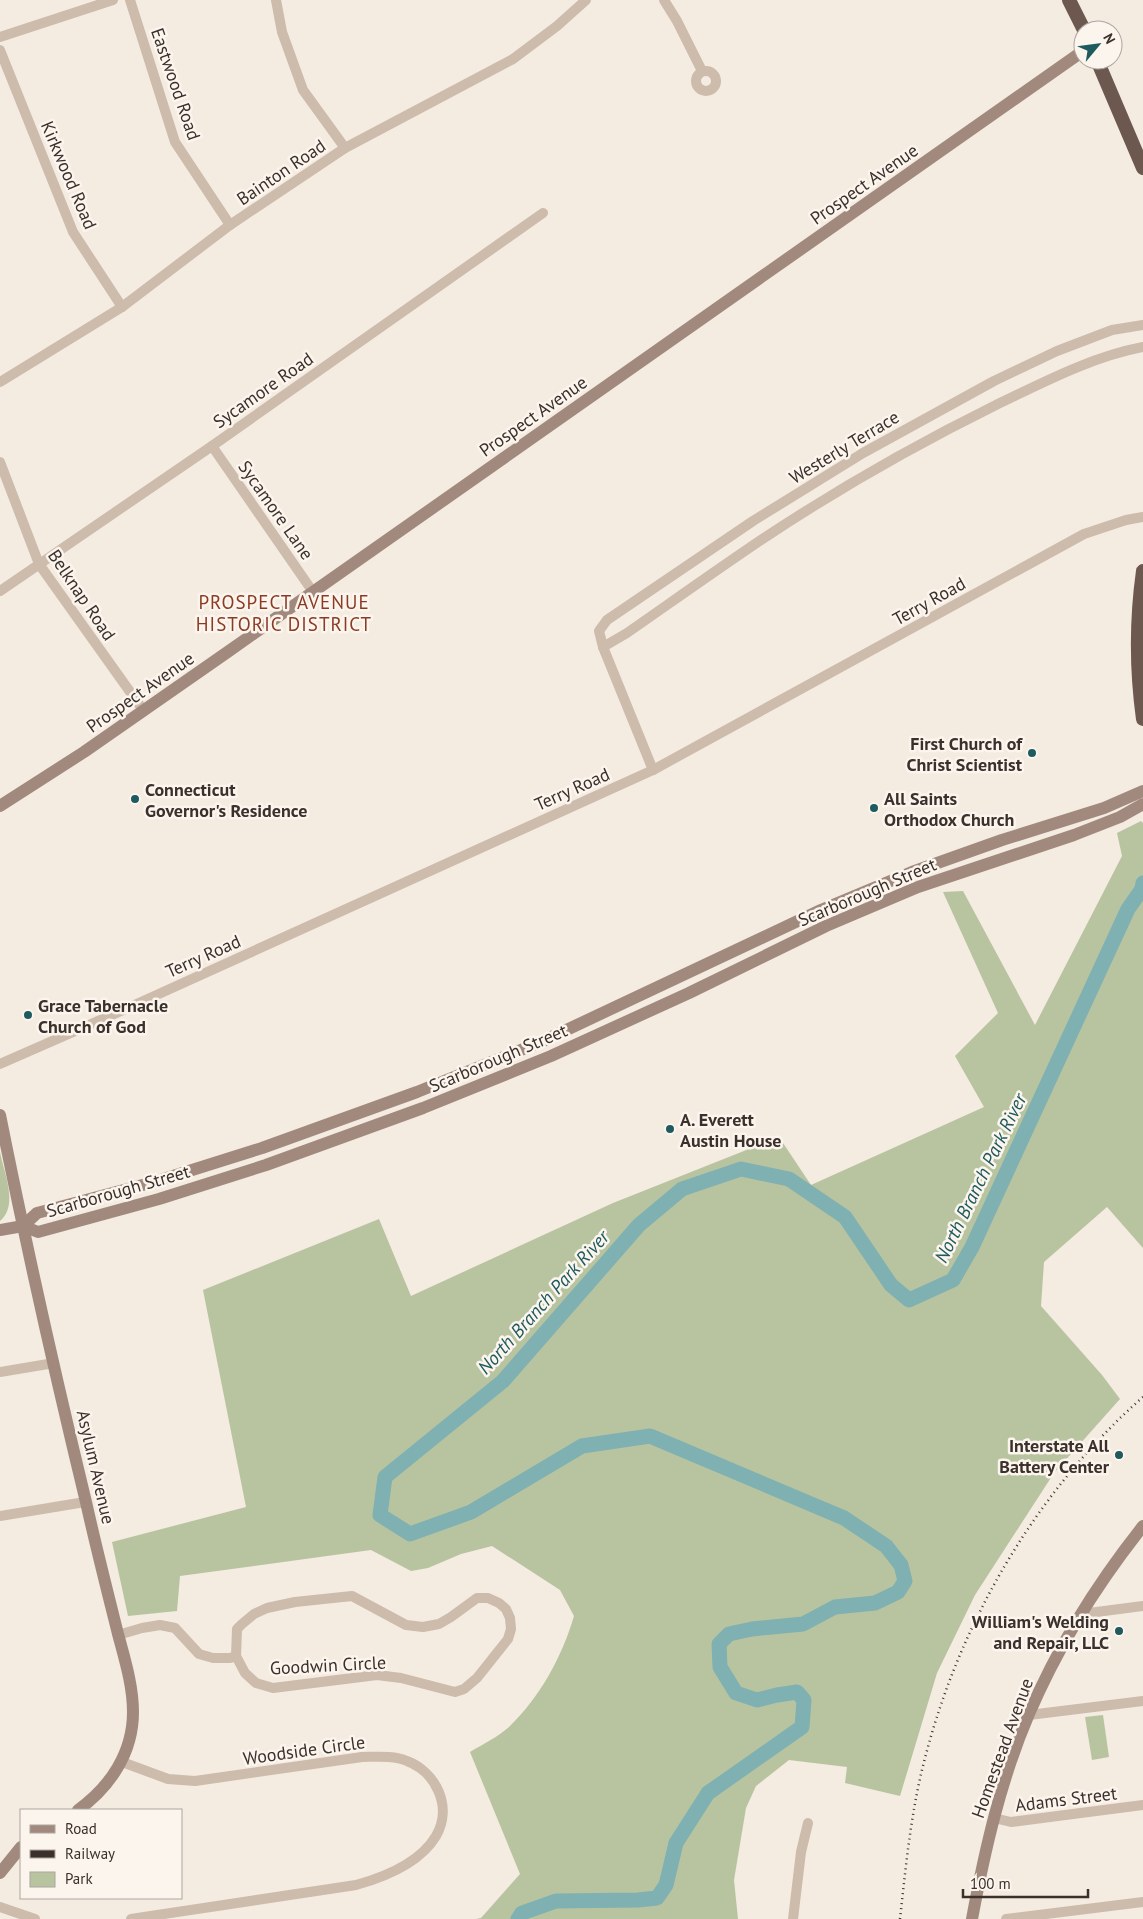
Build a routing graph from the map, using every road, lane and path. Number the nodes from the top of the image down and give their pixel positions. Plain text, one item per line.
1 (113, 0) edge
2 (130, 0) edge
3 (276, 0) edge
4 (586, 0) edge
5 (664, 0) edge
6 (1069, 0) edge
7 (1079, 20) edge
8 (0, 37) edge
9 (0, 50) edge
10 (1073, 58) edge
11 (1101, 70) edge
12 (702, 71) dead end
13 (345, 148) junction
14 (1143, 168) edge
15 (543, 213) dead end
16 (230, 225) junction
17 (122, 307) junction
18 (1143, 325) edge
19 (1143, 347) edge
20 (0, 382) edge
21 (212, 446) junction
22 (0, 462) edge
23 (1143, 517) edge
24 (39, 564) junction
25 (1143, 571) edge
26 (0, 591) edge
27 (313, 592) junction
28 (603, 647) junction
29 (143, 710) junction
30 (1143, 719) edge
31 (654, 770) junction
32 (1143, 791) edge
33 (1143, 804) edge
34 (0, 806) edge
35 (912, 872) junction
36 (918, 887) junction
37 (821, 910) junction
38 (826, 926) junction
39 (681, 977) junction
40 (688, 993) junction
41 (543, 1041) junction
42 (551, 1056) junction
43 (0, 1064) edge
44 (416, 1092) junction
45 (423, 1108) junction
46 (0, 1115) edge
47 (262, 1148) junction
48 (266, 1165) junction
49 (154, 1182) junction
50 (159, 1199) junction
51 (23, 1226) junction
52 (0, 1230) edge
53 (54, 1363) junction
54 (0, 1372) edge
55 (85, 1502) junction
56 (0, 1516) edge
57 (1143, 1526) edge
58 (1143, 1606) edge
59 (1081, 1614) junction
60 (118, 1635) junction
61 (236, 1656) junction
62 (1143, 1701) edge
63 (1029, 1715) junction
64 (122, 1762) junction
65 (1143, 1806) edge
66 (79, 1809) edge
67 (994, 1818) junction
68 (808, 1823) dead end
69 (20, 1848) edge
70 (0, 1873) edge
71 (1143, 1902) edge
72 (0, 1907) edge
73 (1035, 1917) edge
74 (35, 1919) edge
75 (131, 1919) edge
76 (793, 1919) edge
77 (972, 1919) edge
78 (1006, 1919) edge

1 - 8 street
2 - 16 street, Eastwood Road
3 - 13 street
4 - 13 street, Bainton Road
5 - 12 street
6 - 7 highway
9 - 17 street, Kirkwood Road
10 - 27 main road, Prospect Avenue
11 - 14 highway
13 - 16 street, Bainton Road
15 - 21 street, Sycamore Road
16 - 17 street, Bainton Road
17 - 20 street, Bainton Road
18 - 28 street, Westerly Terrace
19 - 28 street, Westerly Terrace
21 - 24 street, Sycamore Road
21 - 27 street, Sycamore Lane
22 - 24 street, Belknap Road
23 - 31 street, Terry Road
24 - 26 street, Sycamore Road
24 - 29 street, Belknap Road
25 - 30 highway
27 - 29 main road, Prospect Avenue
28 - 31 street, Westerly Terrace
29 - 34 main road, Prospect Avenue
31 - 43 street, Terry Road
32 - 35 main road, Scarborough Street
33 - 36 main road, Scarborough Street
35 - 36 main road
35 - 37 main road, Scarborough Street
36 - 38 main road, Scarborough Street
37 - 38 main road
37 - 39 main road, Scarborough Street
38 - 40 main road, Scarborough Street
39 - 40 main road
39 - 41 main road, Scarborough Street
40 - 42 main road, Scarborough Street
41 - 42 main road
41 - 44 main road, Scarborough Street
42 - 45 main road, Scarborough Street
44 - 45 main road
44 - 47 main road, Scarborough Street
45 - 48 main road, Scarborough Street
46 - 51 main road, Asylum Avenue
47 - 48 main road
47 - 49 main road, Scarborough Street
48 - 50 main road, Scarborough Street
49 - 50 main road
49 - 51 main road, Scarborough Street
50 - 51 main road, Scarborough Street
51 - 52 main road
51 - 53 main road, Asylum Avenue
53 - 54 street
53 - 55 main road, Asylum Avenue
55 - 56 street
55 - 60 main road, Asylum Avenue
57 - 59 main road, Homestead Avenue
58 - 59 street
59 - 63 main road, Homestead Avenue
60 - 61 street
60 - 64 main road, Asylum Avenue
61 - 61 street, Goodwin Circle
62 - 63 street
63 - 67 main road, Homestead Avenue
64 - 66 main road, Asylum Avenue
64 - 75 street, Woodside Circle
65 - 67 street, Adams Street
67 - 77 main road, Homestead Avenue
68 - 76 street
69 - 70 main road
71 - 73 street
72 - 74 street
73 - 78 street

